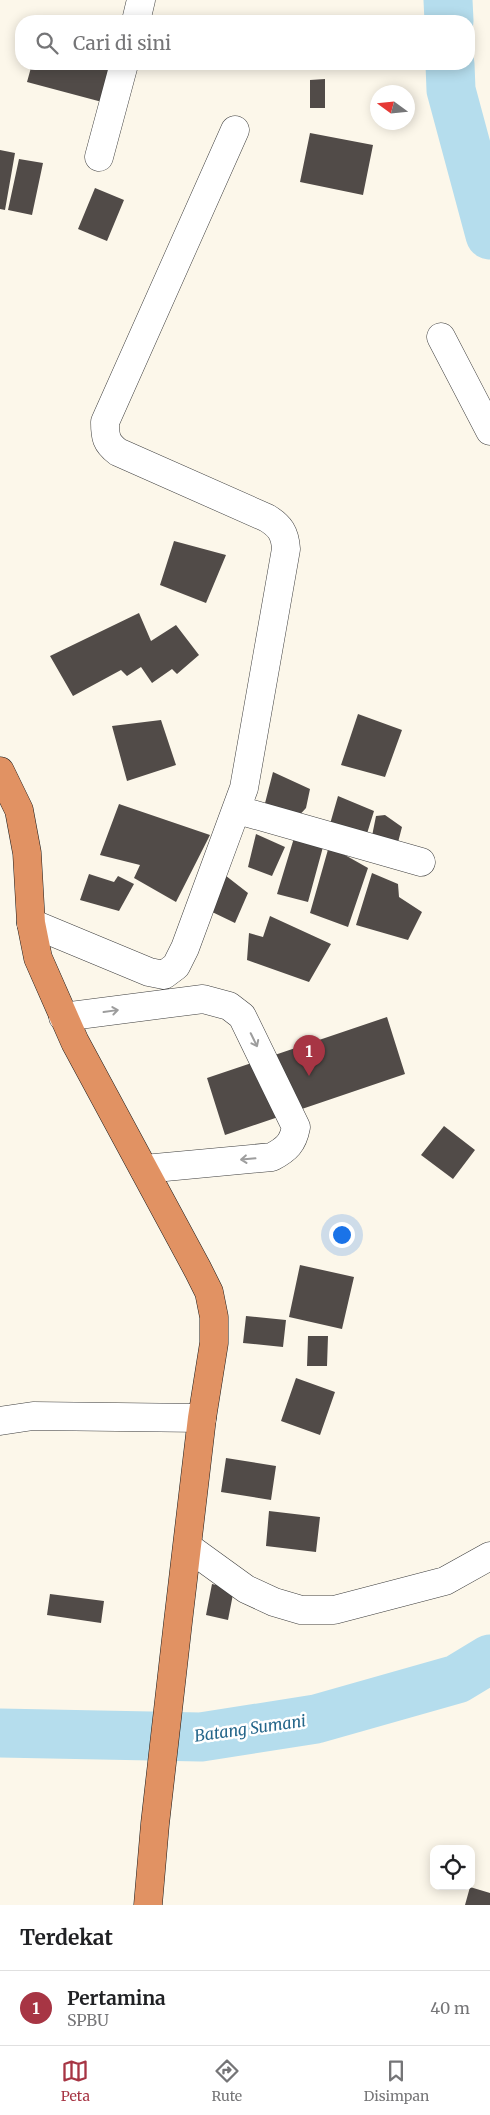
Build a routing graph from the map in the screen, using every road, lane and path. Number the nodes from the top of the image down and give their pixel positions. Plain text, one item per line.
1 (141, 0) edge
2 (137, 15) edge
3 (122, 70) edge
4 (235, 130) dead end
5 (99, 157) dead end
6 (441, 337) dead end
7 (490, 431) edge
8 (0, 771) edge
9 (238, 810) junction
10 (421, 862) dead end
11 (31, 923) junction
12 (63, 1017) junction
13 (144, 1169) junction
14 (202, 1418) junction
15 (0, 1421) edge
16 (188, 1547) junction
17 (490, 1556) edge
18 (148, 1905) edge

1 - 2 street
3 - 5 street
4 - 9 street
6 - 7 street
8 - 11 highway
9 - 10 street
9 - 11 street
11 - 12 highway
12 - 13 highway
12 -> 13 street
13 - 14 highway
14 - 15 street
14 - 16 highway
16 - 17 street
16 - 18 highway

